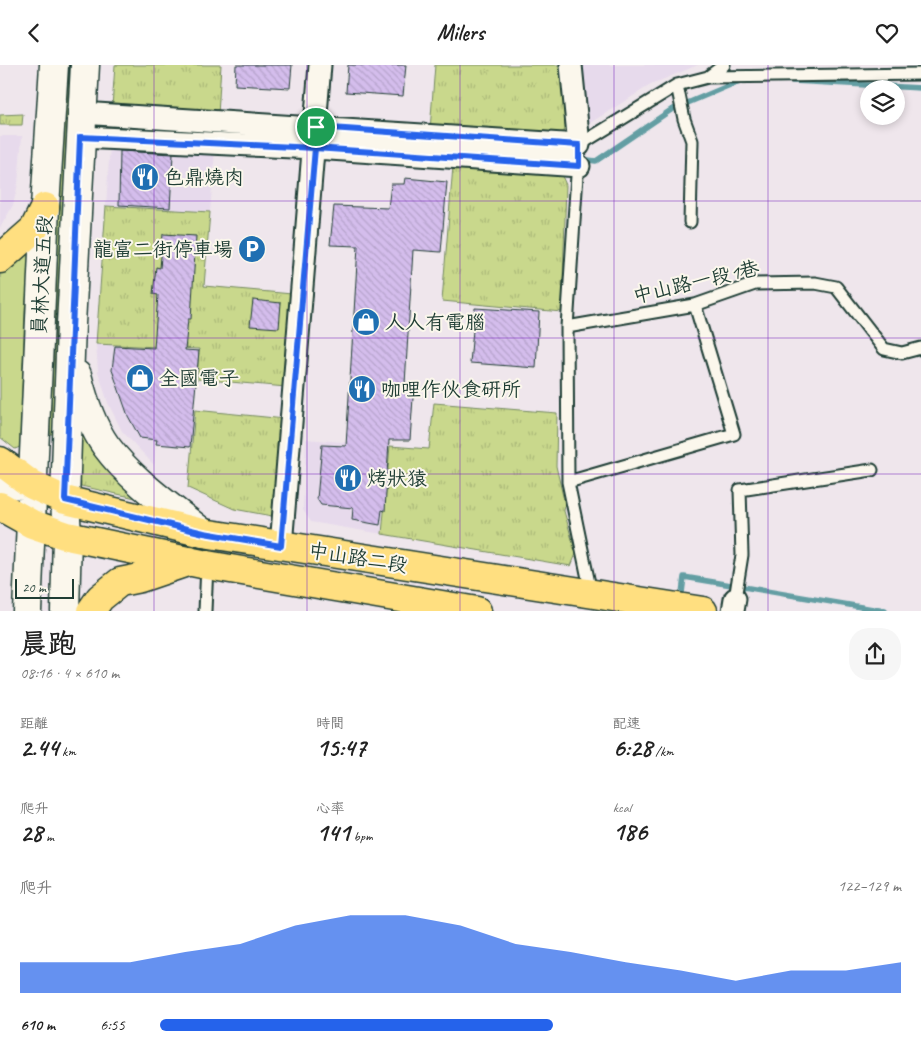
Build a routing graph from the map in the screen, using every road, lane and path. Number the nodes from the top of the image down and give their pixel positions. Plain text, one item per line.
1 (54, 65) edge
2 (85, 65) edge
3 (320, 65) edge
4 (571, 65) edge
5 (724, 65) edge
6 (921, 74) edge
7 (708, 77) junction
8 (677, 85) junction
9 (81, 125) junction
10 (316, 127) junction
11 (315, 148) junction
12 (579, 155) junction
13 (45, 207) junction
14 (690, 222) dead end
15 (0, 259) edge
16 (695, 305) junction
17 (71, 324) junction
18 (567, 327) junction
19 (921, 348) edge
20 (0, 461) edge
21 (872, 470) dead end
22 (568, 482) junction
23 (0, 484) edge
24 (32, 485) junction
25 (65, 500) junction
26 (0, 506) edge
27 (0, 520) edge
28 (32, 524) junction
29 (204, 533) junction
30 (67, 535) junction
31 (281, 546) junction
32 (199, 563) junction
33 (592, 594) junction
34 (734, 605) edge
35 (700, 610) edge
36 (27, 611) edge
37 (65, 611) edge
38 (91, 611) edge
39 (205, 611) edge
40 (477, 611) edge

1 - 13 main road, 員林大道五段
2 - 9 main road, 員林大道五段
3 - 10 street
4 - 12 street
5 - 7 lane
6 - 7 lane
7 - 8 lane
8 - 12 lane
8 - 14 lane
9 - 10 street
9 - 11 street
9 - 17 main road, 員林大道五段
10 - 11 street
10 - 12 street
11 - 12 street
11 - 31 street
12 - 18 lane
13 - 15 main road
13 - 24 main road, 員林大道五段
16 - 18 lane, 中山路一段1巷
16 - 19 lane, 中山路一段1巷
16 - 22 lane
17 - 25 main road, 員林大道五段
17 - 29 main road
18 - 22 lane
20 - 24 main road
21 - 34 lane
22 - 33 lane
23 - 24 main road, 中山路二段
24 - 25 main road, 中山路二段
24 - 28 main road, 員林大道五段
25 - 29 main road, 中山路二段
25 - 30 main road, 員林大道五段
26 - 28 main road
27 - 28 main road, 中山路二段
28 - 30 main road, 中山路二段
28 - 36 main road, 員林大道五段
29 - 31 main road, 中山路二段
30 - 32 main road, 中山路二段
30 - 37 main road, 員林大道五段
31 - 33 main road, 中山路二段
32 - 38 main road
32 - 39 lane
32 - 40 main road, 中山路二段
33 - 35 main road, 中山路二段

